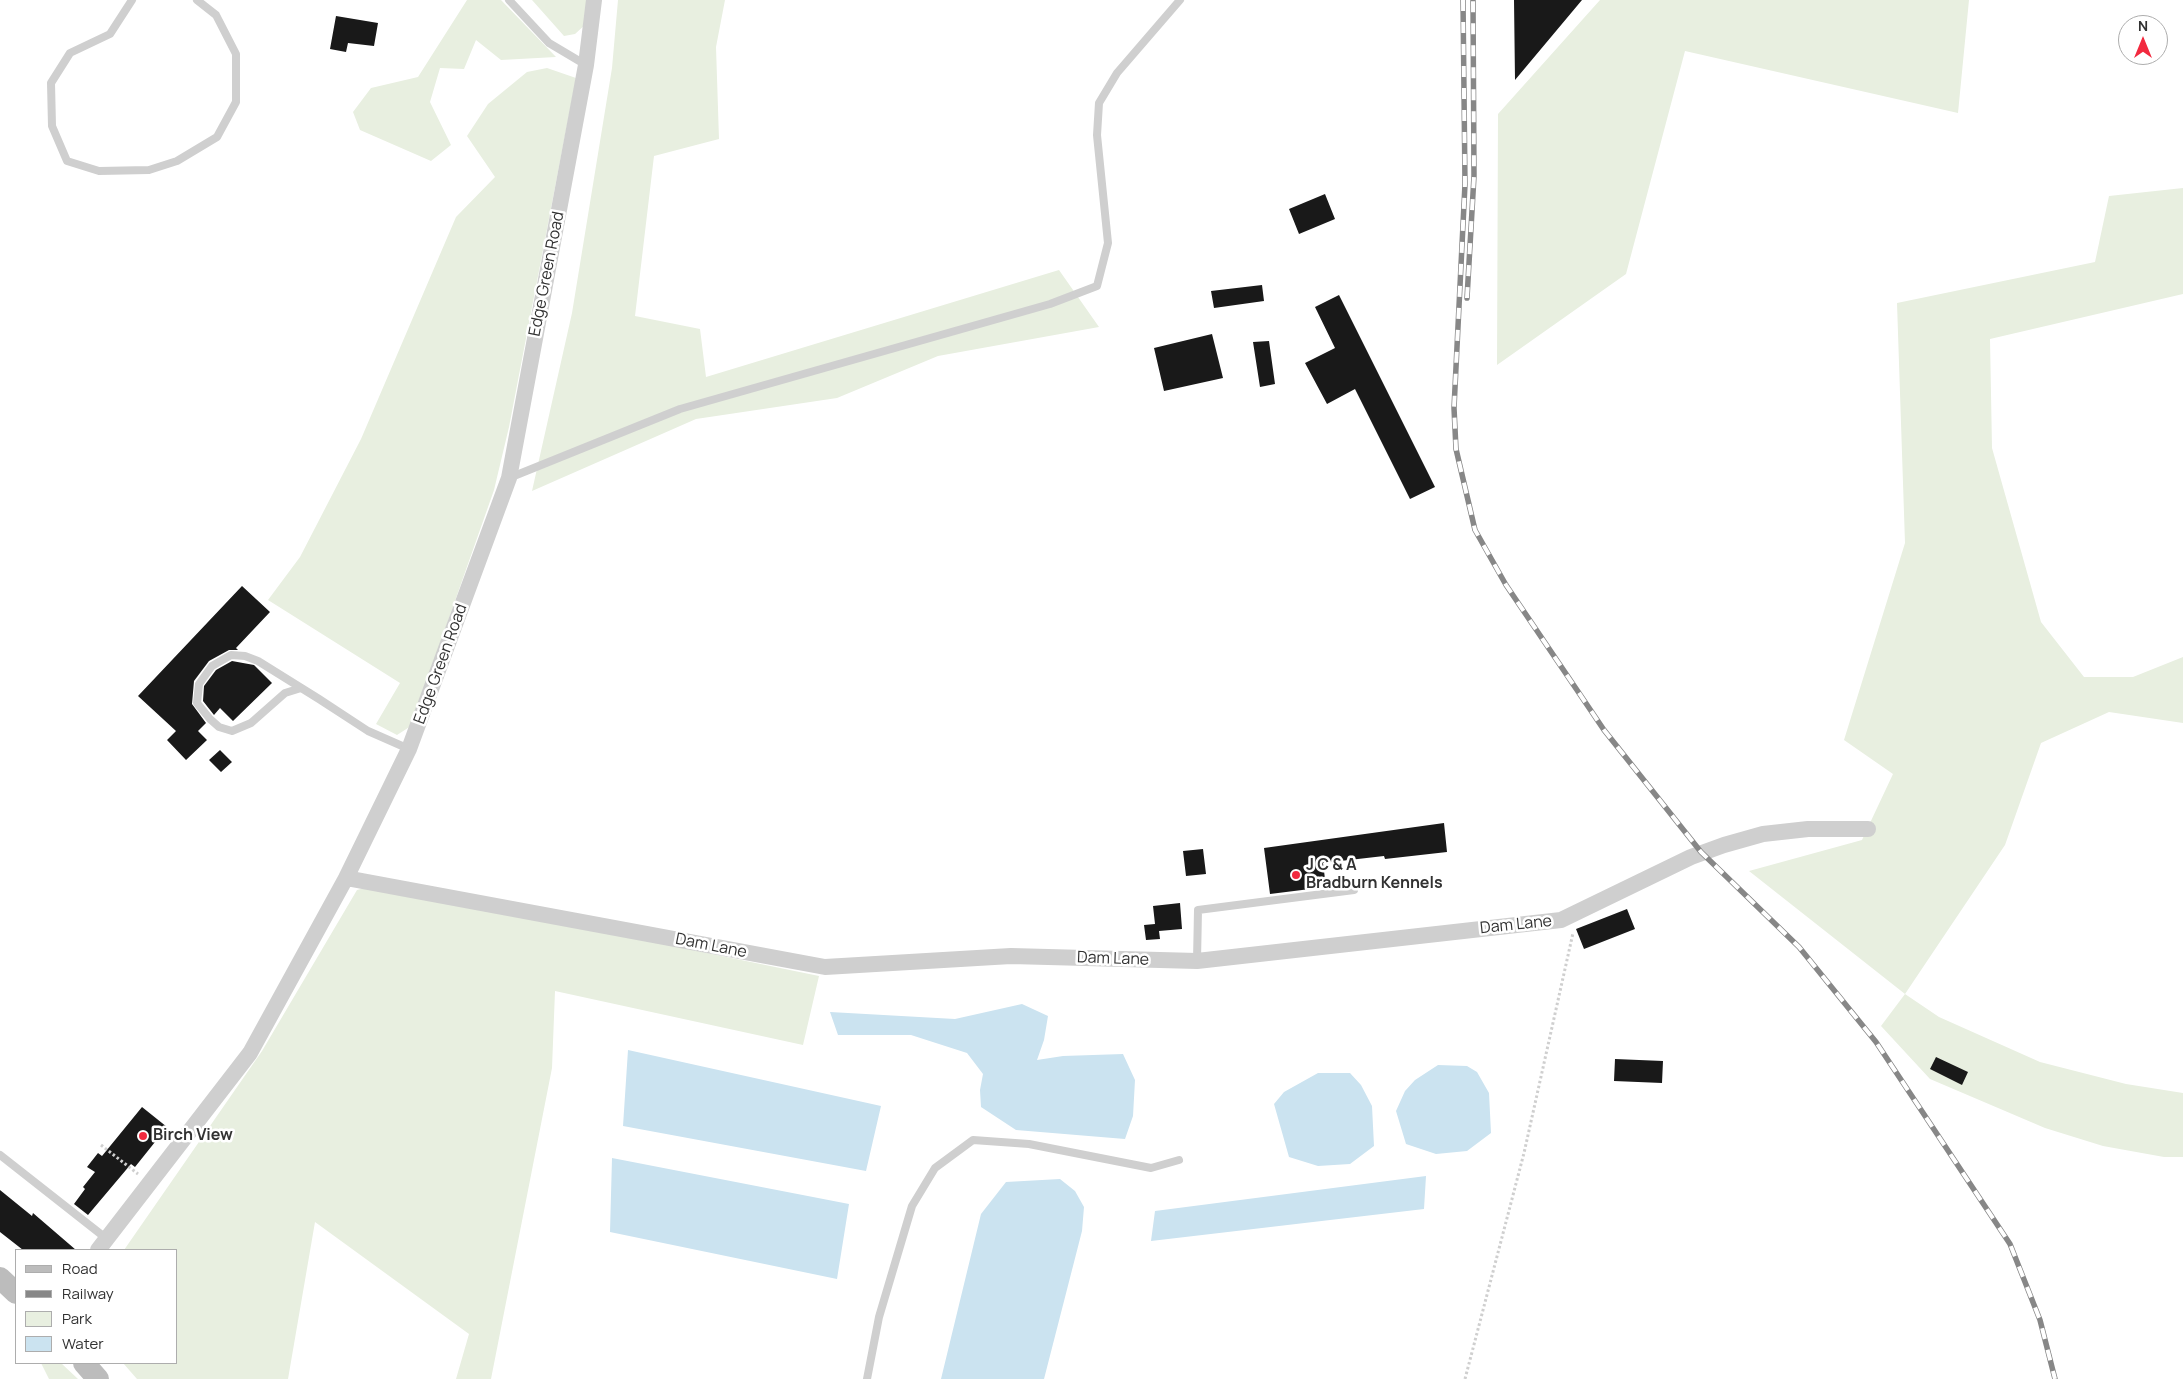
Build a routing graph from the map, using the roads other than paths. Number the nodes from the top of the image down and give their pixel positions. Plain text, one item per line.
1 (132, 0) edge
2 (197, 0) edge
3 (509, 0) edge
4 (594, 0) edge
5 (1180, 0) edge
6 (586, 65) junction
7 (509, 478) junction
8 (301, 688) junction
9 (409, 749) junction
10 (1868, 829) dead end
11 (346, 878) junction
12 (1354, 890) dead end
13 (1197, 962) junction
14 (0, 1155) edge
15 (1179, 1160) dead end
16 (103, 1245) edge
17 (0, 1278) edge
18 (15, 1292) edge
19 (85, 1364) edge
20 (98, 1379) edge
21 (867, 1379) edge

1 - 2 lane
3 - 6 lane
4 - 6 street, Edge Green Road
5 - 7 lane
6 - 7 street, Edge Green Road
7 - 9 street, Edge Green Road
8 - 8 lane
8 - 9 lane
9 - 11 street, Edge Green Road
10 - 13 street, Dam Lane
11 - 13 street, Dam Lane
11 - 16 street, Edge Green Road
12 - 13 lane
14 - 16 lane
15 - 21 lane
17 - 18 main road
19 - 20 main road

